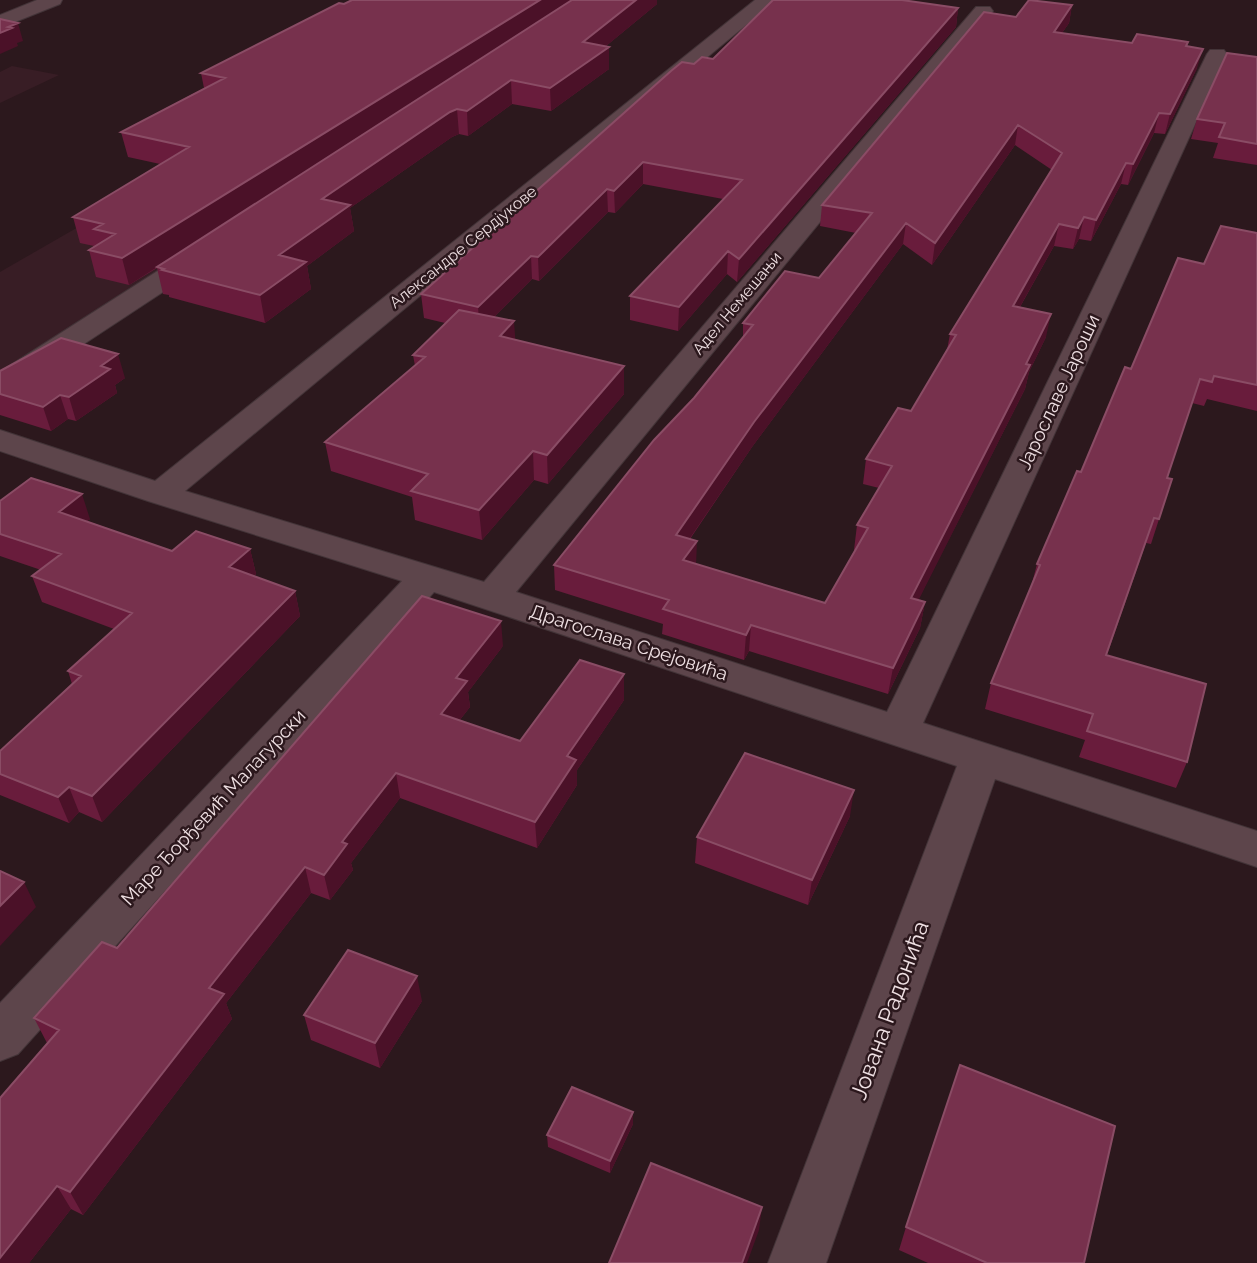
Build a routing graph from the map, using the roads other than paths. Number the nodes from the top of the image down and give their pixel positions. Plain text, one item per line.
1 (53, 0) edge
2 (767, 0) edge
3 (983, 11) edge
4 (0, 22) edge
5 (1217, 54) dead end
6 (226, 239) edge
7 (0, 386) edge
8 (0, 440) edge
9 (160, 494) junction
10 (427, 577) junction
11 (492, 597) junction
12 (899, 731) junction
13 (982, 757) junction
14 (1257, 849) edge
15 (0, 1038) edge
16 (797, 1263) edge

1 - 4 street
2 - 9 street, Александре Сердјукове
3 - 11 street, Адел Немешањи
5 - 12 street, Јарославе Јароши
6 - 7 street
8 - 9 street, Драгослава Срејовића
9 - 10 street, Драгослава Срејовића
10 - 11 street, Драгослава Срејовића
10 - 15 street, Маре Ђорђевић Малагурски
11 - 12 street, Драгослава Срејовића
12 - 13 street, Драгослава Срејовића
13 - 14 street, Драгослава Срејовића
13 - 16 street, Јована Радонића

